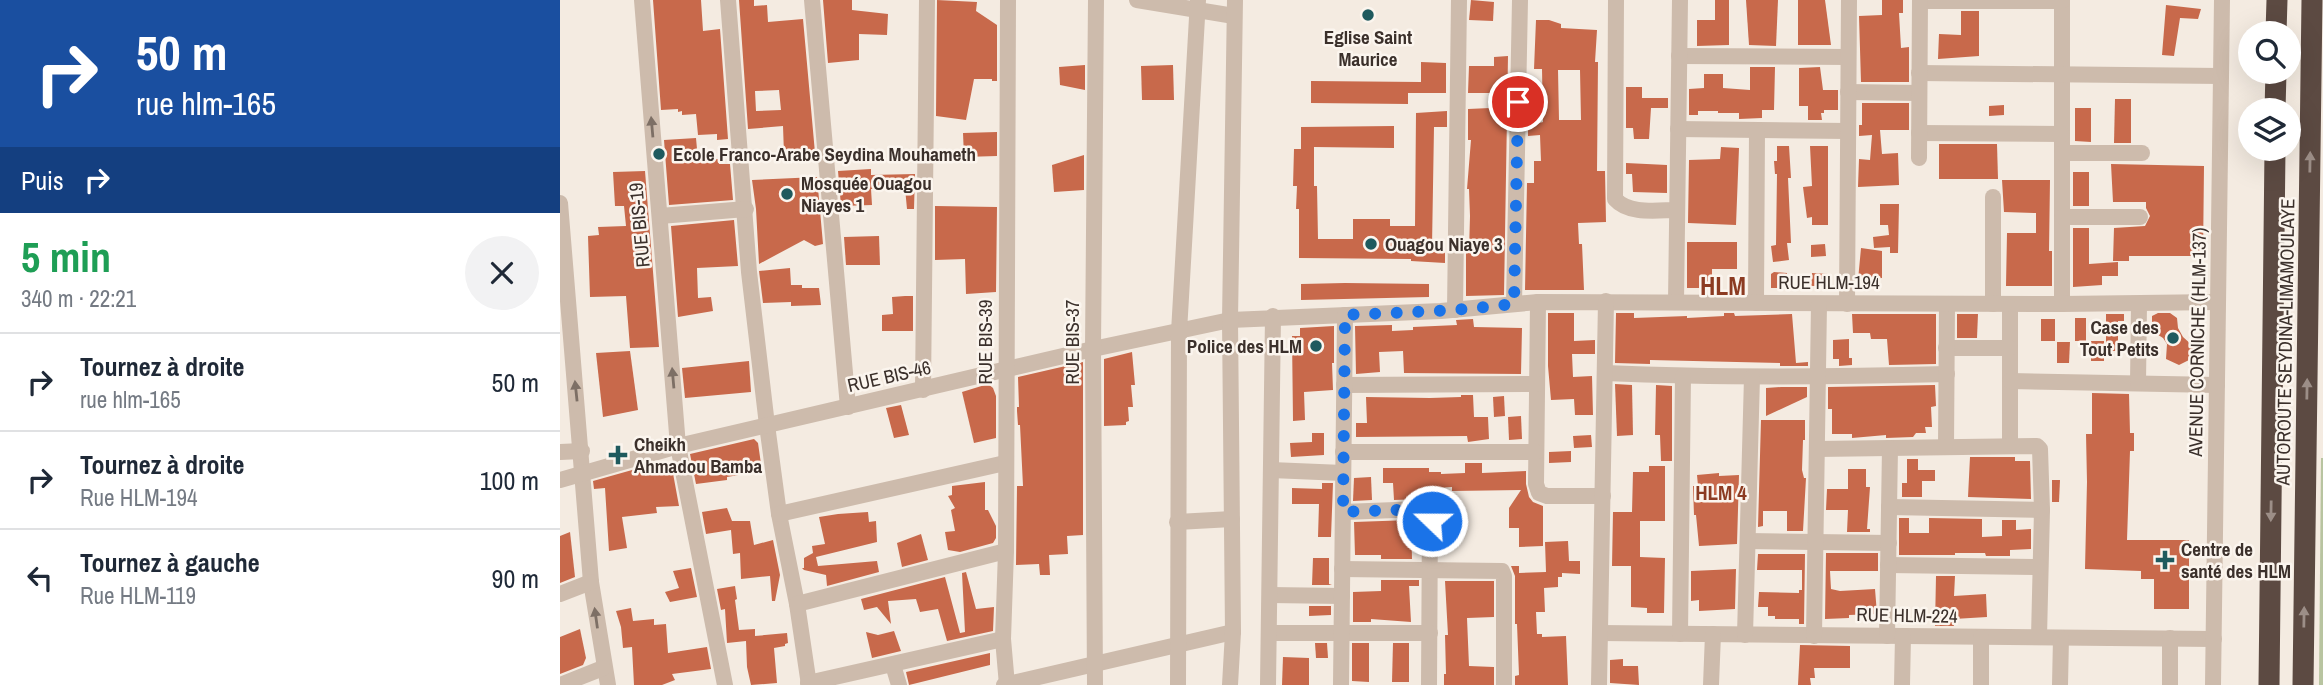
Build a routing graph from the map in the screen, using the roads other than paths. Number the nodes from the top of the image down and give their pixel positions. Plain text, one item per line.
1 (642, 0) edge
2 (728, 0) edge
3 (812, 0) edge
4 (927, 0) edge
5 (1008, 0) edge
6 (1096, 0) edge
7 (1137, 0) edge
8 (1459, 0) edge
9 (1520, 0) edge
10 (1616, 0) edge
11 (1680, 0) edge
12 (1849, 0) edge
13 (2062, 0) edge
14 (2222, 0) edge
15 (2277, 0) edge
16 (2312, 0) edge
17 (1920, 1) edge
18 (1198, 5) edge
19 (1234, 8) edge
20 (2276, 21) edge
21 (1679, 56) junction
22 (1848, 57) junction
23 (1919, 73) junction
24 (2062, 74) junction
25 (2221, 76) junction
26 (1848, 92) junction
27 (1919, 93) junction
28 (1678, 129) junction
29 (1757, 130) junction
30 (1847, 131) junction
31 (1919, 133) junction
32 (2062, 134) junction
33 (2062, 153) junction
34 (2142, 153) dead end
35 (1919, 158) dead end
36 (2275, 161) edge
37 (1993, 197) dead end
38 (560, 203) edge
39 (746, 209) junction
40 (1677, 210) junction
41 (660, 216) junction
42 (2062, 217) junction
43 (2140, 217) dead end
44 (562, 262) edge
45 (1606, 301) junction
46 (1538, 302) junction
47 (1676, 302) junction
48 (2218, 302) junction
49 (1756, 303) junction
50 (1514, 304) junction
51 (1819, 304) junction
52 (1847, 304) junction
53 (1947, 304) junction
54 (2001, 304) junction
55 (2062, 304) junction
56 (2139, 304) junction
57 (1455, 310) junction
58 (1345, 315) junction
59 (1273, 316) junction
60 (1230, 320) junction
61 (1179, 332) junction
62 (1947, 348) junction
63 (2010, 348) junction
64 (1093, 349) junction
65 (566, 359) edge
66 (1006, 370) junction
67 (1605, 373) junction
68 (1947, 374) junction
69 (1683, 376) junction
70 (1752, 377) junction
71 (1818, 377) junction
72 (2010, 382) junction
73 (2138, 383) junction
74 (1537, 384) junction
75 (1344, 385) junction
76 (2217, 385) junction
77 (923, 390) junction
78 (848, 407) junction
79 (767, 425) junction
80 (678, 446) junction
81 (2010, 446) junction
82 (1946, 447) junction
83 (1890, 448) junction
84 (1817, 449) junction
85 (582, 451) junction
86 (560, 452) edge
87 (1343, 452) junction
88 (1536, 452) junction
89 (1005, 463) junction
90 (1271, 470) junction
91 (582, 473) junction
92 (1343, 473) junction
93 (560, 480) edge
94 (1602, 496) junction
95 (1889, 507) junction
96 (2042, 510) junction
97 (1343, 512) junction
98 (779, 514) junction
99 (1232, 519) junction
100 (1177, 522) junction
101 (1748, 541) junction
102 (1816, 543) junction
103 (1889, 543) junction
104 (1006, 551) junction
105 (1888, 565) junction
106 (2040, 567) junction
107 (1342, 569) junction
108 (1430, 569) junction
109 (592, 582) junction
110 (560, 594) edge
111 (1270, 595) junction
112 (1342, 596) junction
113 (797, 604) junction
114 (1233, 632) junction
115 (1269, 633) junction
116 (1341, 633) junction
117 (1430, 633) junction
118 (1600, 633) junction
119 (1680, 634) junction
120 (1713, 634) junction
121 (1745, 635) junction
122 (1814, 636) junction
123 (1895, 636) junction
124 (1981, 637) junction
125 (2039, 638) junction
126 (2061, 638) junction
127 (2170, 638) junction
128 (1003, 639) junction
129 (2214, 639) junction
130 (1179, 645) junction
131 (1096, 664) junction
132 (893, 665) junction
133 (603, 668) junction
134 (809, 684) edge
135 (560, 685) edge
136 (608, 685) edge
137 (725, 685) edge
138 (899, 685) edge
139 (1006, 685) edge
140 (1096, 685) edge
141 (1178, 685) edge
142 (1230, 685) edge
143 (1268, 685) edge
144 (1341, 685) edge
145 (1429, 685) edge
146 (1504, 685) edge
147 (1599, 685) edge
148 (1711, 685) edge
149 (1902, 685) edge
150 (1981, 685) edge
151 (2060, 685) edge
152 (2170, 685) edge
153 (2213, 685) edge
154 (2269, 685) edge
155 (2303, 685) edge

41 -> 1 street, RUE BIS-19
2 - 39 street
3 - 78 street
4 - 77 street
5 - 66 street, RUE BIS-39
6 - 64 street, RUE BIS-37
7 - 18 street
8 - 57 street
9 - 50 street
10 - 40 street
11 - 21 street
12 - 22 street
13 - 17 street
13 - 24 street
14 - 25 street, AVENUE CORNICHE (HLM-137)
15 - 20 highway
155 -> 16 highway, AUTOROUTE SEYDINA-LIMAMOULAYE
17 - 23 street
18 - 19 street
18 - 61 street
19 - 60 street
21 - 22 street
21 - 28 street
22 - 26 street
23 - 24 street
23 - 27 street
24 - 25 street
24 - 32 street
25 - 48 street, AVENUE CORNICHE (HLM-137)
26 - 27 street
26 - 30 street
27 - 31 street
28 - 29 street
28 - 40 street
29 - 30 street
29 - 49 street
30 - 52 street
31 - 32 street
31 - 35 street
32 - 33 street
33 - 34 street
33 - 42 street
36 -> 154 highway, AUTOROUTE SEYDINA-LIMAMOULAYE
37 - 54 street
38 - 44 street
39 - 41 street
39 - 79 street
40 - 47 street
80 -> 41 street, RUE BIS-19
42 - 43 street
42 - 55 street
44 - 65 street
45 - 46 street, RUE HLM-194
45 - 47 street, RUE HLM-194
45 - 67 street
46 - 50 street, RUE HLM-194
46 - 74 street
47 - 49 street, RUE HLM-194
48 - 56 street, RUE HLM-194
48 - 76 street, AVENUE CORNICHE (HLM-137)
49 - 51 street, RUE HLM-194
50 - 57 street, RUE HLM-194
51 - 52 street, RUE HLM-194
51 - 71 street
52 - 53 street, RUE HLM-194
53 - 54 street, RUE HLM-194
53 - 62 street
54 - 55 street, RUE HLM-194
54 - 63 street
55 - 56 street, RUE HLM-194
56 - 73 street
57 - 58 street, RUE HLM-194
58 - 59 street, RUE HLM-194
58 - 75 street
59 - 60 street, RUE HLM-194
59 - 90 street
60 - 61 street, RUE BIS-46
60 - 99 street
61 - 64 street, RUE BIS-46
61 - 100 street
62 - 63 street
62 - 68 street
63 - 72 street
64 - 66 street, RUE BIS-46
64 - 131 street, RUE BIS-37
85 -> 65 street
66 - 77 street, RUE BIS-46
66 - 89 street, RUE BIS-39
67 - 69 street
67 - 94 street
68 - 71 street
68 - 82 street
69 - 70 street
69 - 119 street
70 - 71 street
70 - 101 street
71 - 84 street
72 - 73 street
72 - 81 street
73 - 76 street
74 - 75 street
74 - 88 street
75 - 87 street
76 - 129 street, AVENUE CORNICHE (HLM-137)
77 - 78 street, RUE BIS-46
78 - 79 street, RUE BIS-46
79 - 80 street, RUE BIS-46
79 - 98 street
80 - 91 street, RUE BIS-46
80 - 137 street, RUE BIS-19
81 - 82 street
81 - 96 street
82 - 83 street
83 - 84 street
83 - 95 street
84 - 102 street
85 - 86 street
85 - 91 street
87 - 88 street
87 - 92 street
88 - 94 street
89 - 98 street
89 - 104 street, RUE BIS-39
90 - 92 street
90 - 111 street
91 - 93 street, RUE BIS-46
91 - 109 street
92 - 97 street
94 - 118 street
95 - 96 street
95 - 103 street
96 - 106 street
97 - 107 street
97 - 108 street
98 - 113 street
99 - 100 street
99 - 114 street
100 - 130 street
101 - 102 street
101 - 121 street
102 - 103 street
102 - 122 street
103 - 105 street
104 - 113 street
104 - 128 street, RUE BIS-39
105 - 106 street
105 - 123 street
106 - 125 street
107 - 108 street
107 - 112 street
108 - 117 street
108 - 146 street
109 - 110 street
133 -> 109 street
111 - 112 street
111 - 115 street
112 - 116 street
113 - 134 street
114 - 130 street
114 - 142 street
115 - 116 street
115 - 143 street
116 - 117 street
116 - 144 street
117 - 145 street
118 - 119 street, RUE HLM-224
118 - 147 street
119 - 120 street, RUE HLM-224
120 - 121 street, RUE HLM-224
120 - 148 street
121 - 122 street, RUE HLM-224
122 - 123 street, RUE HLM-224
123 - 124 street, RUE HLM-224
123 - 149 street
124 - 125 street, RUE HLM-224
124 - 150 street
125 - 126 street, RUE HLM-224
126 - 127 street, RUE HLM-224
126 - 151 street
127 - 129 street, RUE HLM-224
127 - 152 street
128 - 132 street
128 - 139 street, RUE BIS-39
129 - 153 street, AVENUE CORNICHE (HLM-137)
130 - 131 street
130 - 141 street
131 - 139 street
131 - 140 street, RUE BIS-37
132 - 134 street
132 - 138 street
133 - 135 street
133 - 136 street

